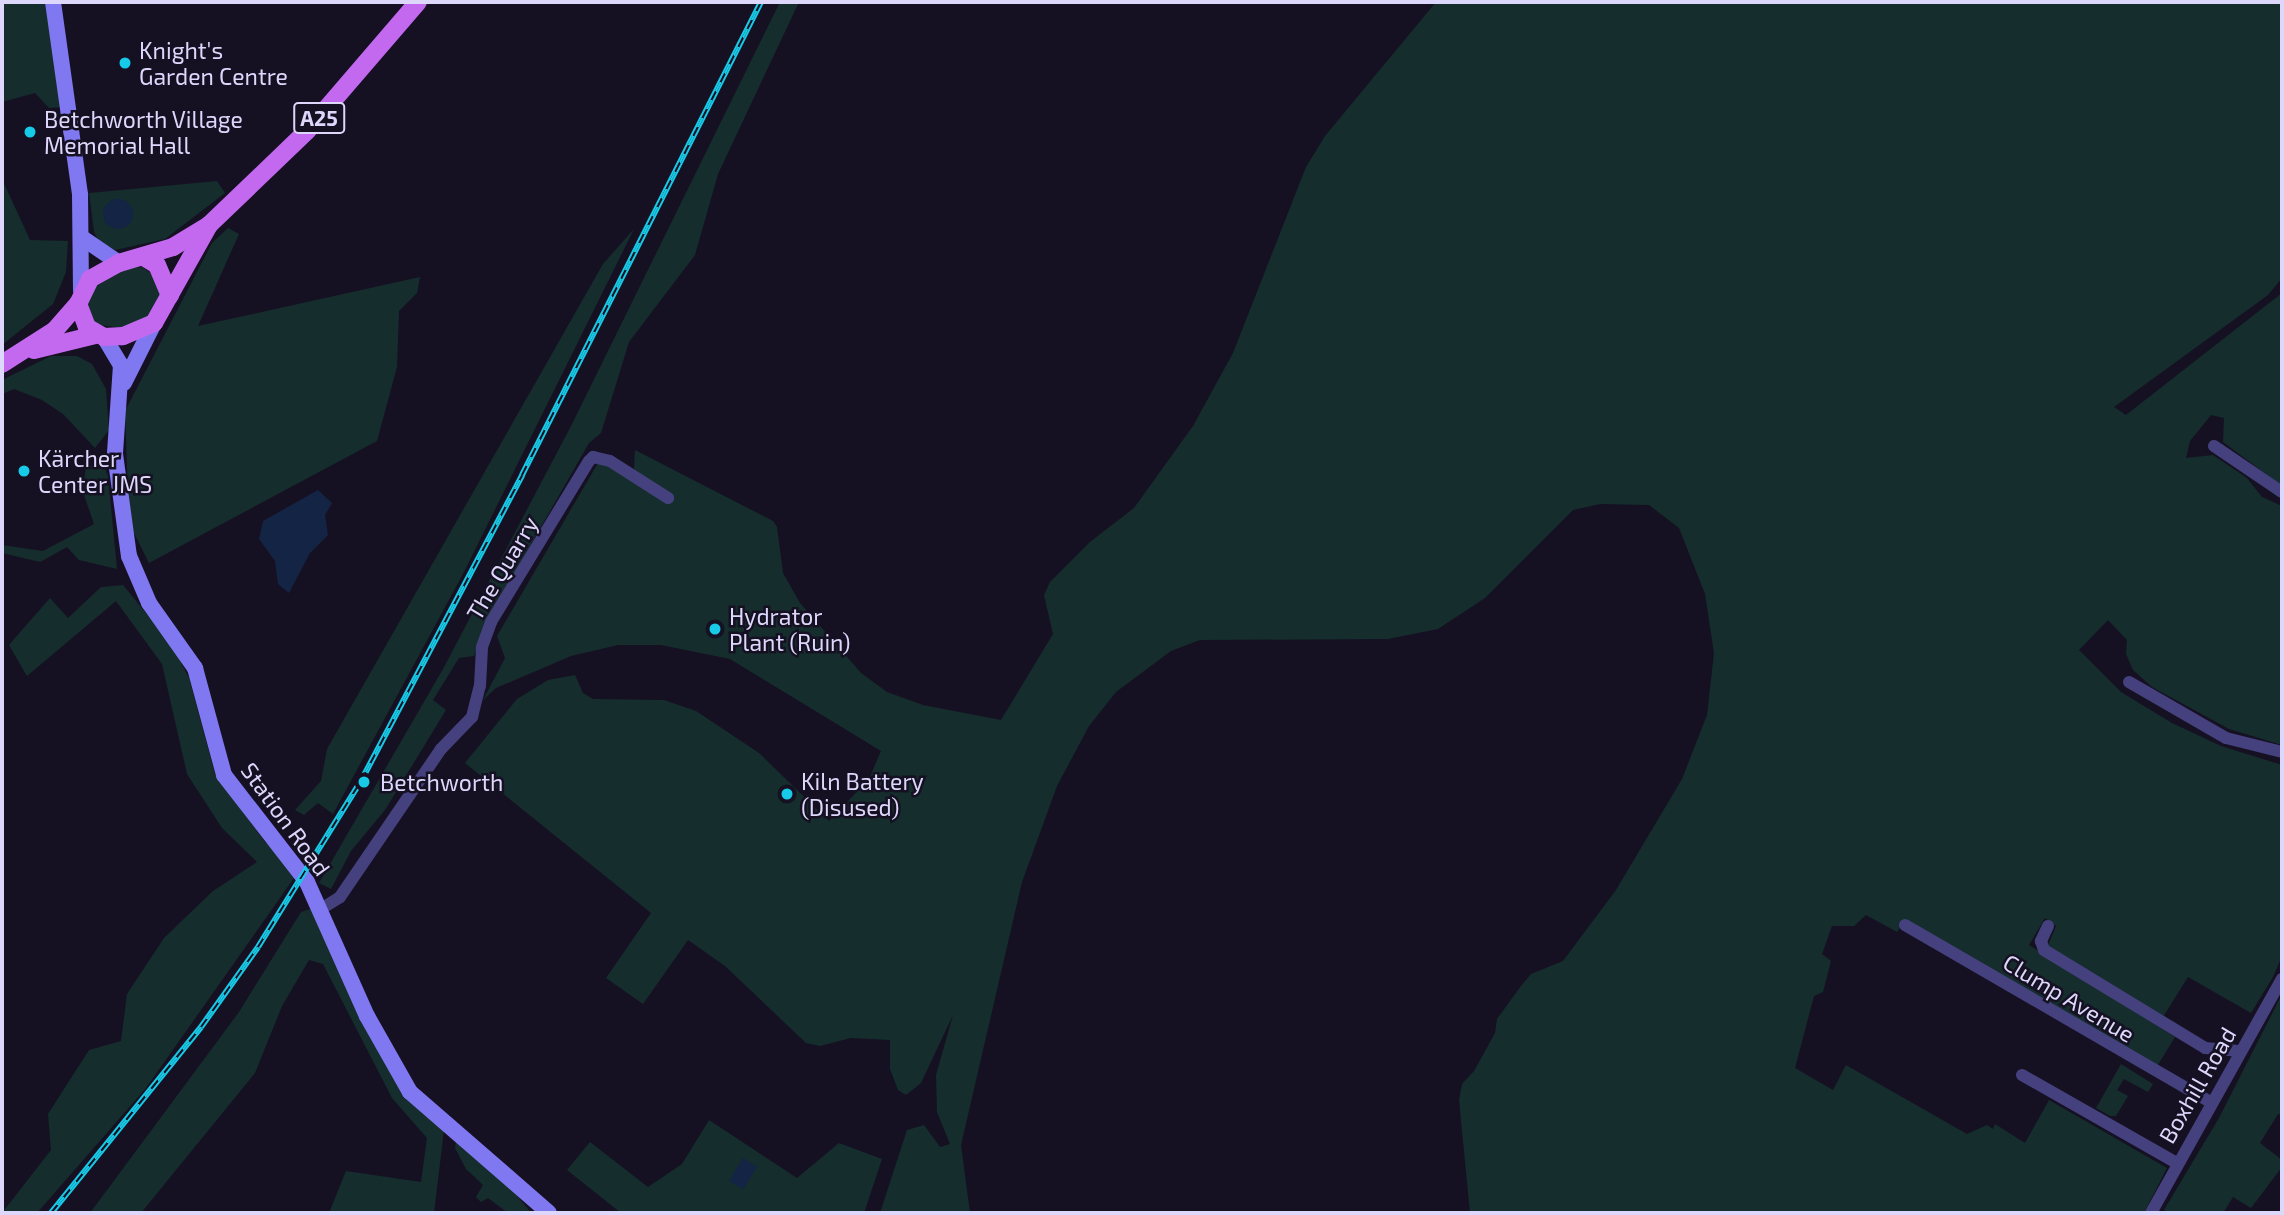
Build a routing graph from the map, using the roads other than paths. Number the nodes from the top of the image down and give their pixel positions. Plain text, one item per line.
1 (53, 2) edge
2 (418, 2) edge
3 (209, 225) junction
4 (84, 239) junction
5 (144, 257) junction
6 (119, 263) junction
7 (170, 295) junction
8 (80, 297) junction
9 (154, 323) junction
10 (99, 336) junction
11 (23, 353) junction
12 (2, 364) edge
13 (122, 389) junction
14 (2214, 446) dead end
15 (2282, 492) edge
16 (668, 498) dead end
17 (2129, 681) dead end
18 (2282, 752) edge
19 (321, 909) junction
20 (1905, 925) dead end
21 (2048, 926) dead end
22 (2282, 979) edge
23 (2241, 1051) junction
24 (2022, 1076) dead end
25 (2212, 1103) junction
26 (2177, 1163) junction
27 (549, 1213) edge
28 (2151, 1213) edge

1 - 4 main road
2 - 3 main road, A25
3 - 5 main road, A25
3 - 7 main road, A25
4 - 6 main road
4 - 8 main road
5 - 6 main road
5 - 7 main road
6 - 8 main road
7 - 9 main road
8 - 10 main road
8 - 11 main road
9 - 10 main road
9 - 13 main road, Station Road
10 - 11 main road
10 - 13 main road, Station Road
11 - 12 main road
13 - 19 main road, Station Road
14 - 15 street
16 - 19 street, The Quarry
17 - 18 street
19 - 27 main road, Station Road
20 - 25 street, Clump Avenue
21 - 23 street
22 - 23 street, Boxhill Road
23 - 25 street, Boxhill Road
24 - 26 street
25 - 26 street, Boxhill Road
26 - 28 street, Boxhill Road

